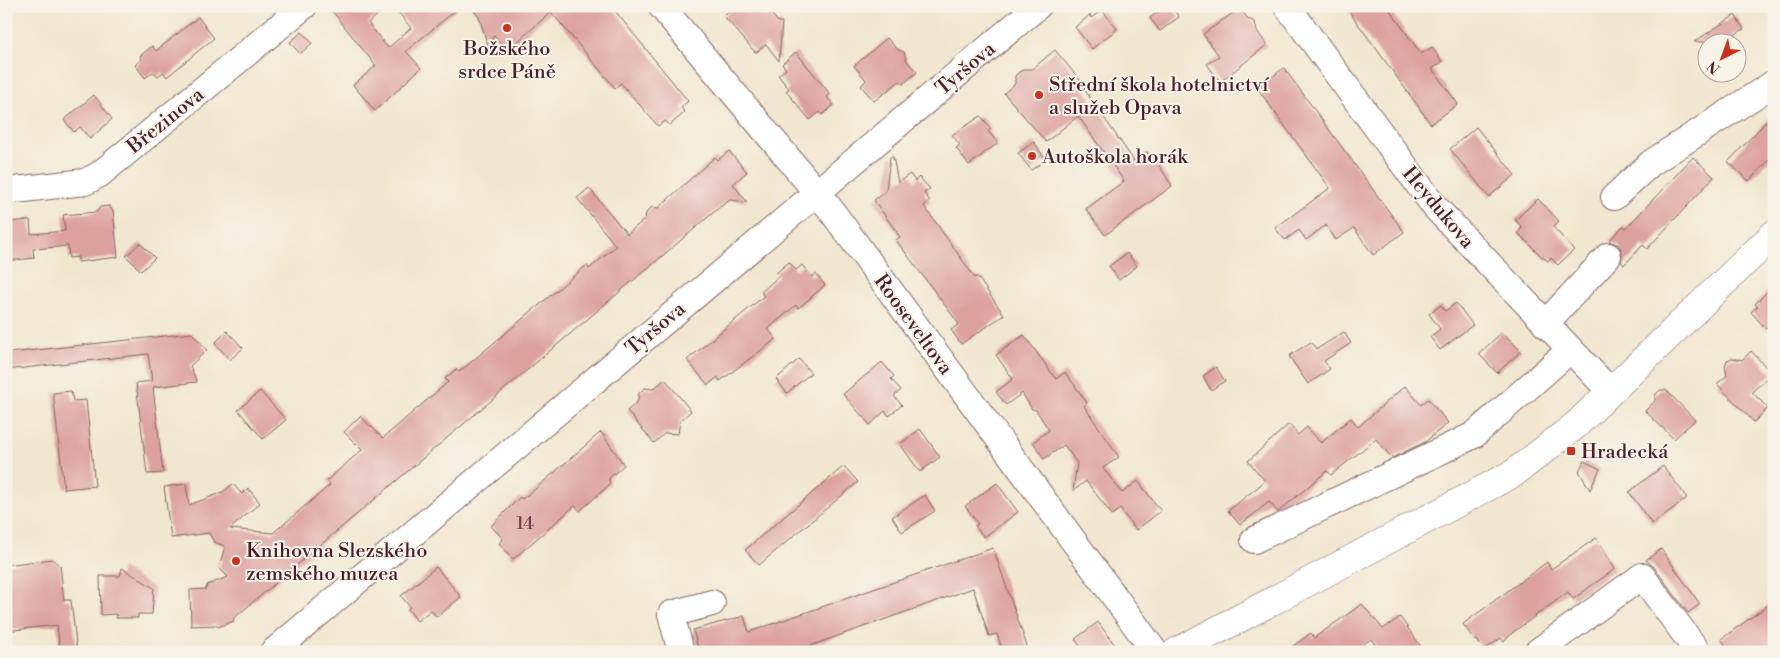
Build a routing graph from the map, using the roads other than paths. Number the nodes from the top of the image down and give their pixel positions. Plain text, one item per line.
1 (303, 6) edge
2 (661, 6) edge
3 (1038, 6) edge
4 (1287, 6) edge
5 (1774, 83) edge
6 (6, 191) edge
7 (817, 194) junction
8 (1614, 197) dead end
9 (1774, 234) edge
10 (1608, 256) dead end
11 (1545, 324) junction
12 (1570, 350) junction
13 (1611, 392) junction
14 (1254, 540) dead end
15 (712, 603) dead end
16 (273, 652) edge
17 (680, 652) edge
18 (1155, 652) edge
19 (1176, 652) edge
20 (1537, 652) edge
21 (1698, 652) edge

1 - 6 street, Březinova
2 - 7 street, Rooseveltova
3 - 7 street, Tyršova
4 - 11 street, Heydukova
5 - 8 street
7 - 16 street, Tyršova
7 - 18 street, Rooseveltova
9 - 13 main road
10 - 11 street
11 - 12 street, Heydukova
12 - 13 street, Heydukova
12 - 14 street
13 - 19 main road
15 - 17 street
20 - 21 street

